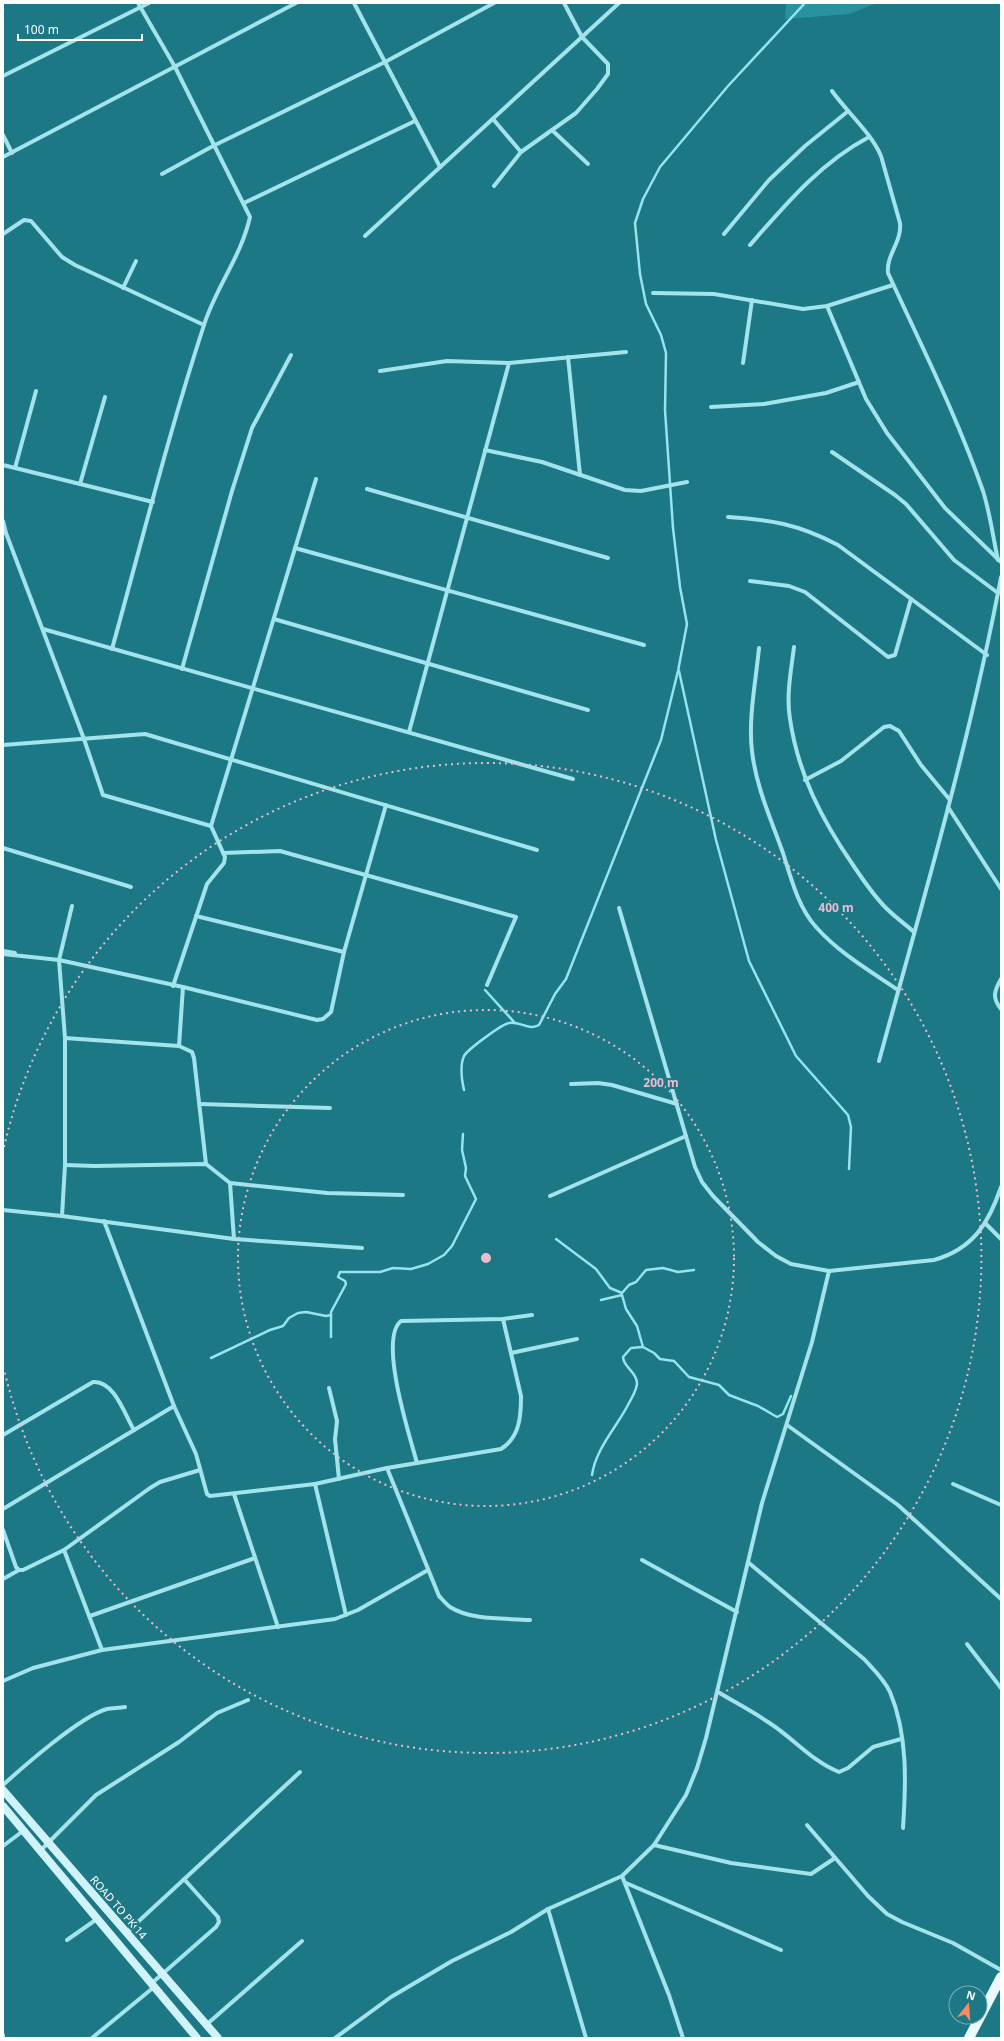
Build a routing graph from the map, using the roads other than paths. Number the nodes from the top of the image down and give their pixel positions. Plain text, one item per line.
1 (138, 3) edge
2 (149, 3) edge
3 (296, 3) edge
4 (354, 3) edge
5 (494, 3) edge
6 (564, 3) edge
7 (619, 3) edge
8 (141, 8) junction
9 (582, 37) junction
10 (385, 62) junction
11 (175, 67) junction
12 (3, 76) edge
13 (832, 91) dead end
14 (847, 112) junction
15 (493, 119) junction
16 (415, 120) junction
17 (553, 131) junction
18 (3, 135) edge
19 (869, 137) junction
20 (213, 146) junction
21 (12, 152) junction
22 (522, 152) junction
23 (3, 157) edge
24 (588, 164) dead end
25 (440, 167) junction
26 (162, 174) dead end
27 (494, 186) dead end
28 (244, 203) junction
29 (3, 234) edge
30 (724, 234) dead end
31 (365, 236) dead end
32 (750, 245) dead end
33 (136, 261) dead end
34 (893, 285) junction
35 (123, 288) junction
36 (653, 293) dead end
37 (752, 300) junction
38 (827, 306) junction
39 (204, 325) junction
40 (626, 352) dead end
41 (291, 355) dead end
42 (568, 357) junction
43 (509, 362) junction
44 (743, 363) dead end
45 (380, 371) dead end
46 (859, 382) junction
47 (36, 391) dead end
48 (105, 397) dead end
49 (711, 407) dead end
50 (485, 450) junction
51 (832, 452) dead end
52 (3, 465) edge
53 (15, 468) junction
54 (580, 476) junction
55 (316, 479) dead end
56 (687, 482) dead end
57 (80, 484) junction
58 (367, 489) dead end
59 (153, 502) junction
60 (728, 517) dead end
61 (467, 518) junction
62 (3, 521) edge
63 (5, 533) edge
64 (295, 548) junction
65 (608, 558) dead end
66 (1000, 561) edge
67 (1001, 577) edge
68 (750, 581) dead end
69 (447, 592) junction
70 (998, 593) junction
71 (911, 599) junction
72 (274, 619) junction
73 (42, 629) junction
74 (644, 645) dead end
75 (794, 647) dead end
76 (759, 648) dead end
77 (112, 649) junction
78 (987, 655) junction
79 (427, 663) junction
80 (182, 668) junction
81 (253, 688) junction
82 (588, 710) dead end
83 (409, 732) junction
84 (84, 739) junction
85 (3, 745) edge
86 (231, 759) junction
87 (573, 779) dead end
88 (805, 780) junction
89 (950, 800) junction
90 (386, 805) junction
91 (948, 807) junction
92 (211, 826) junction
93 (3, 848) edge
94 (537, 850) dead end
95 (223, 853) junction
96 (366, 874) junction
97 (131, 887) dead end
98 (1001, 889) edge
99 (72, 906) dead end
100 (619, 908) dead end
101 (196, 916) junction
102 (914, 932) junction
103 (3, 951) edge
104 (344, 952) junction
105 (3, 954) edge
106 (59, 959) junction
107 (1001, 979) edge
108 (487, 985) dead end
109 (173, 986) junction
110 (183, 987) junction
111 (898, 990) junction
112 (1001, 1009) edge
113 (65, 1038) junction
114 (179, 1046) junction
115 (879, 1061) dead end
116 (571, 1084) dead end
117 (200, 1104) junction
118 (676, 1104) junction
119 (330, 1108) dead end
120 (686, 1136) junction
121 (206, 1164) junction
122 (65, 1165) junction
123 (230, 1183) junction
124 (1001, 1187) edge
125 (403, 1195) dead end
126 (550, 1196) dead end
127 (3, 1210) edge
128 (62, 1216) junction
129 (104, 1221) junction
130 (986, 1224) junction
131 (234, 1239) junction
132 (1001, 1239) edge
133 (362, 1248) dead end
134 (829, 1271) junction
135 (532, 1315) dead end
136 (503, 1319) junction
137 (578, 1339) dead end
138 (511, 1353) junction
139 (329, 1388) dead end
140 (174, 1406) junction
141 (786, 1425) junction
142 (134, 1430) junction
143 (3, 1435) edge
144 (416, 1463) junction
145 (387, 1468) junction
146 (200, 1470) junction
147 (339, 1479) junction
148 (316, 1484) junction
149 (954, 1484) dead end
150 (234, 1494) junction
151 (1001, 1505) edge
152 (3, 1509) edge
153 (3, 1530) edge
154 (64, 1550) junction
155 (254, 1558) junction
156 (642, 1560) dead end
157 (748, 1563) junction
158 (19, 1570) junction
159 (428, 1570) junction
160 (3, 1579) edge
161 (1001, 1599) edge
162 (737, 1612) junction
163 (90, 1616) junction
164 (346, 1616) junction
165 (530, 1620) dead end
166 (278, 1627) junction
167 (967, 1644) dead end
168 (102, 1650) junction
169 (3, 1681) edge
170 (1001, 1688) edge
171 (718, 1692) junction
172 (248, 1700) dead end
173 (125, 1707) dead end
174 (901, 1738) junction
175 (300, 1772) dead end
176 (3, 1785) edge
177 (3, 1790) edge
178 (3, 1806) edge
179 (807, 1825) dead end
180 (903, 1828) dead end
181 (24, 1831) junction
182 (49, 1843) junction
183 (654, 1845) junction
184 (3, 1846) edge
185 (40, 1851) junction
186 (835, 1858) junction
187 (622, 1876) junction
188 (184, 1879) junction
189 (626, 1883) junction
190 (548, 1909) junction
191 (97, 1920) junction
192 (126, 1932) junction
193 (67, 1940) dead end
194 (302, 1941) dead end
195 (781, 1950) dead end
196 (1001, 1970) edge
197 (162, 1975) junction
198 (1001, 1977) edge
199 (153, 1985) junction
200 (206, 2025) junction
201 (3, 2035) edge
202 (3, 2038) edge
203 (92, 2038) edge
204 (197, 2038) edge
205 (218, 2038) edge
206 (335, 2038) edge
207 (586, 2038) edge
208 (683, 2038) edge
209 (969, 2038) edge

1 - 8 street
2 - 8 street
3 - 11 street
4 - 10 street
5 - 10 street
6 - 9 street
7 - 9 street
8 - 11 street
8 - 12 street
9 - 15 street
9 - 17 street
10 - 16 street
10 - 20 street
11 - 20 street
11 - 21 street
13 - 14 street
14 - 19 street
14 - 30 street
15 - 22 street
15 - 25 street
16 - 25 street
16 - 28 street
17 - 22 street
17 - 24 street
18 - 21 street
19 - 32 street
19 - 34 street
20 - 26 street
20 - 28 street
21 - 23 street
22 - 27 street
25 - 31 street
28 - 39 street
29 - 35 street
33 - 35 street
34 - 38 street
34 - 66 street
35 - 39 street
36 - 37 street
37 - 38 street
37 - 44 street
38 - 46 street
39 - 59 street
40 - 42 street
41 - 80 street
42 - 43 street
42 - 54 street
43 - 45 street
43 - 50 street
46 - 49 street
46 - 66 street
47 - 53 street
48 - 57 street
50 - 54 street
50 - 61 street
51 - 70 street
52 - 53 street
53 - 57 street
54 - 56 street
55 - 64 street
57 - 59 street
58 - 61 street
59 - 77 street
60 - 71 street
61 - 65 street
61 - 69 street
62 - 63 street
63 - 73 street
64 - 69 street
64 - 72 street
67 - 70 street
68 - 71 street
69 - 74 street
69 - 79 street
70 - 78 street
71 - 78 street
72 - 79 street
72 - 81 street
73 - 77 street
73 - 84 street
75 - 88 street
76 - 111 street
77 - 80 street
78 - 89 street
79 - 82 street
79 - 83 street
80 - 81 street
81 - 83 street
81 - 86 street
83 - 87 street
84 - 85 street
84 - 86 street
84 - 92 street
86 - 90 street
86 - 92 street
88 - 89 street
88 - 102 street
89 - 91 street
90 - 94 street
90 - 96 street
91 - 98 street
91 - 102 street
92 - 95 street
93 - 97 street
95 - 96 street
95 - 101 street
96 - 104 street
96 - 108 street
99 - 106 street
100 - 118 street
101 - 104 street
101 - 109 street
102 - 111 street
103 - 106 street
104 - 110 street
105 - 106 street
106 - 109 street
106 - 113 street
107 - 112 street
109 - 110 street
110 - 114 street
111 - 115 street
113 - 114 street
113 - 122 street
114 - 117 street
116 - 118 street
117 - 119 street
117 - 121 street
118 - 120 street
120 - 126 street
120 - 134 street
121 - 122 street
121 - 123 street
122 - 128 street
123 - 125 street
123 - 131 street
124 - 130 street
127 - 128 street
128 - 129 street
129 - 131 street
129 - 140 street
130 - 132 street
130 - 134 street
131 - 133 street
134 - 141 street
135 - 136 street
136 - 138 street
136 - 144 street
137 - 138 street
138 - 144 street
139 - 147 street
140 - 142 street
140 - 146 street
141 - 157 street
141 - 161 street
142 - 143 street
142 - 152 street
144 - 145 street
145 - 147 street
145 - 159 street
146 - 150 street
146 - 154 street
147 - 148 street
148 - 150 street
148 - 164 street
149 - 151 street
150 - 155 street
153 - 158 street
154 - 158 street
154 - 163 street
155 - 163 street
155 - 166 street
156 - 162 street
157 - 162 street
157 - 174 street
158 - 160 street
159 - 164 street
159 - 165 street
162 - 171 street
163 - 168 street
164 - 166 street
166 - 168 street
167 - 170 street
168 - 169 street
171 - 174 street
171 - 183 street
172 - 182 street
173 - 176 street
174 - 180 street
175 - 188 street
177 - 182 main road, ROAD TO PK 14
178 - 181 main road
179 - 186 street
181 - 184 street
181 - 185 main road
182 - 185 street
182 - 192 main road, ROAD TO PK 14
183 - 186 street
183 - 187 street
185 - 191 main road
186 - 196 street
187 - 189 street
187 - 190 street
188 - 192 street
188 - 197 street
189 - 195 street
189 - 208 street
190 - 206 street
190 - 207 street
191 - 193 street
191 - 199 main road
192 - 197 main road, ROAD TO PK 14
194 - 200 street
197 - 199 street
197 - 200 main road, ROAD TO PK 14
198 - 209 main road
199 - 203 street
199 - 204 main road
200 - 205 main road, ROAD TO PK 14
201 - 202 street

